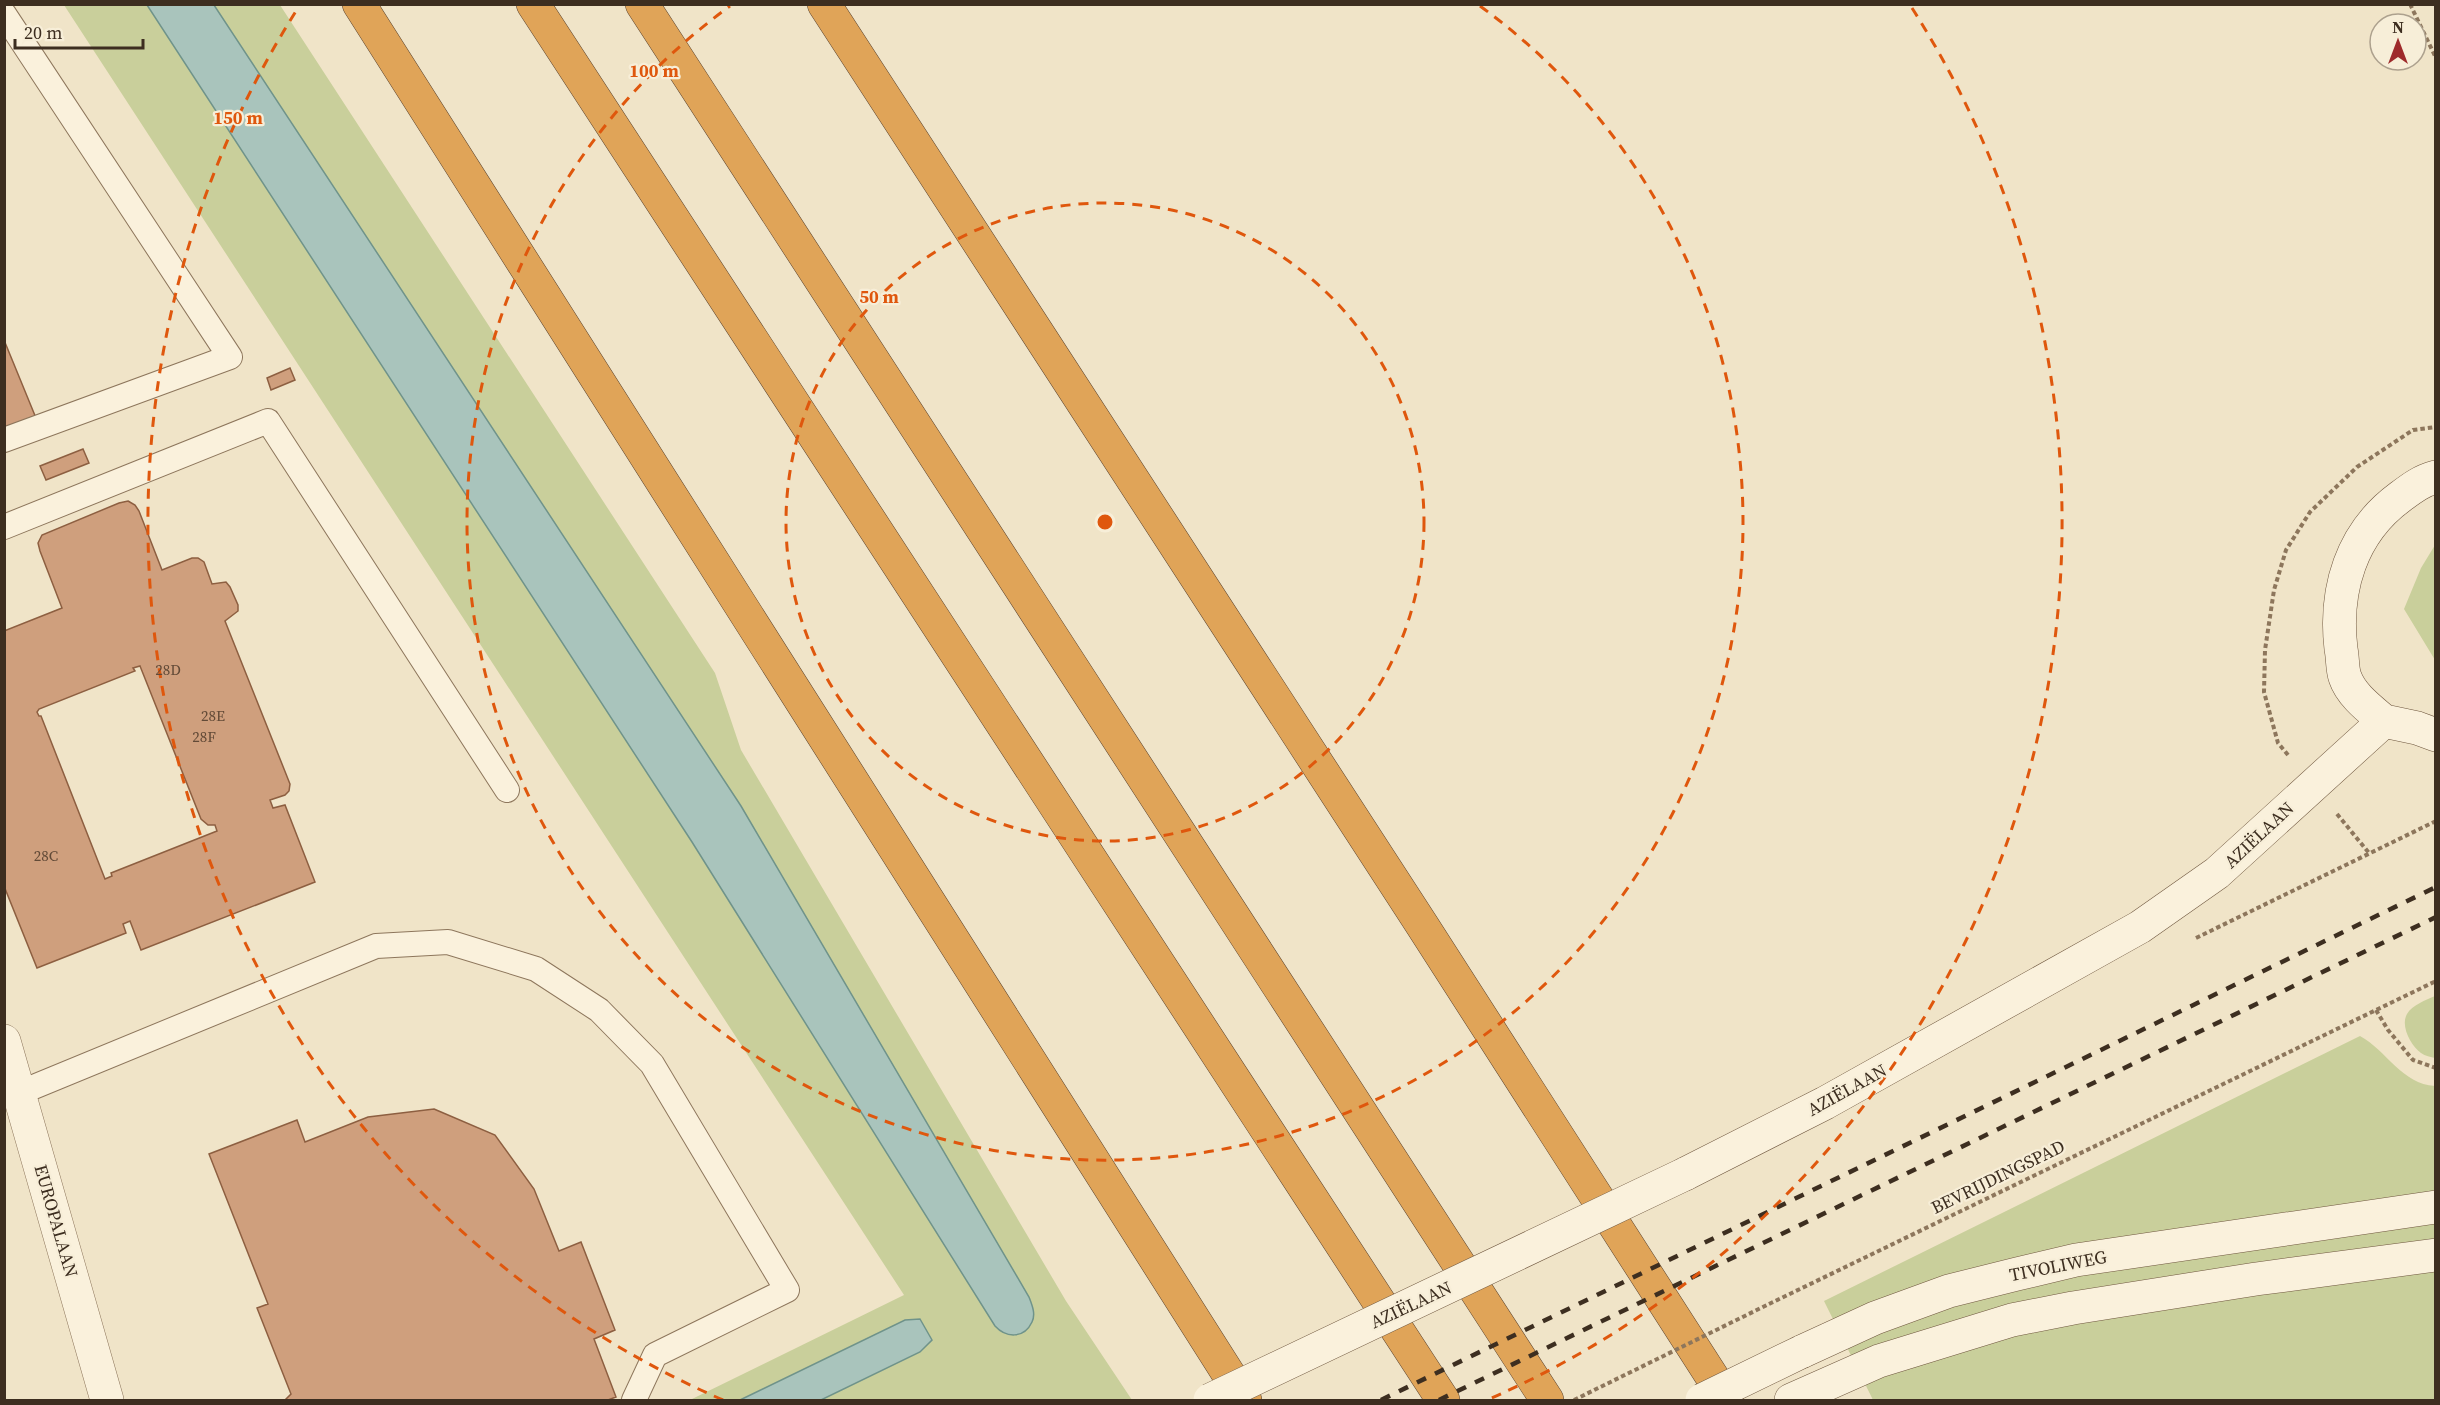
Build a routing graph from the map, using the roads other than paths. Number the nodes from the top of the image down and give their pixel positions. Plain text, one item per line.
1 (359, 4) edge
2 (533, 4) edge
3 (642, 4) edge
4 (824, 4) edge
5 (4, 14) edge
6 (4, 440) edge
7 (2436, 477) edge
8 (4, 527) edge
9 (2384, 722) junction
10 (2436, 735) edge
11 (507, 790) dead end
12 (4, 1041) edge
13 (19, 1093) junction
14 (2436, 1207) edge
15 (2436, 1255) edge
16 (107, 1401) edge
17 (634, 1401) edge
18 (1210, 1401) edge
19 (1245, 1401) edge
20 (1443, 1401) edge
21 (1547, 1401) edge
22 (1702, 1401) edge
23 (1727, 1401) edge
24 (1791, 1401) edge

1 - 19 highway
2 - 20 highway
3 - 21 highway
4 - 23 highway
5 - 6 lane
7 - 9 street
8 - 11 lane
9 - 10 street
9 - 18 street, AZIËLAAN, bridge
12 - 13 street, EUROPALAAN
13 - 16 street, EUROPALAAN
13 - 17 lane
14 - 22 street, TIVOLIWEG, bridge
15 - 24 street

